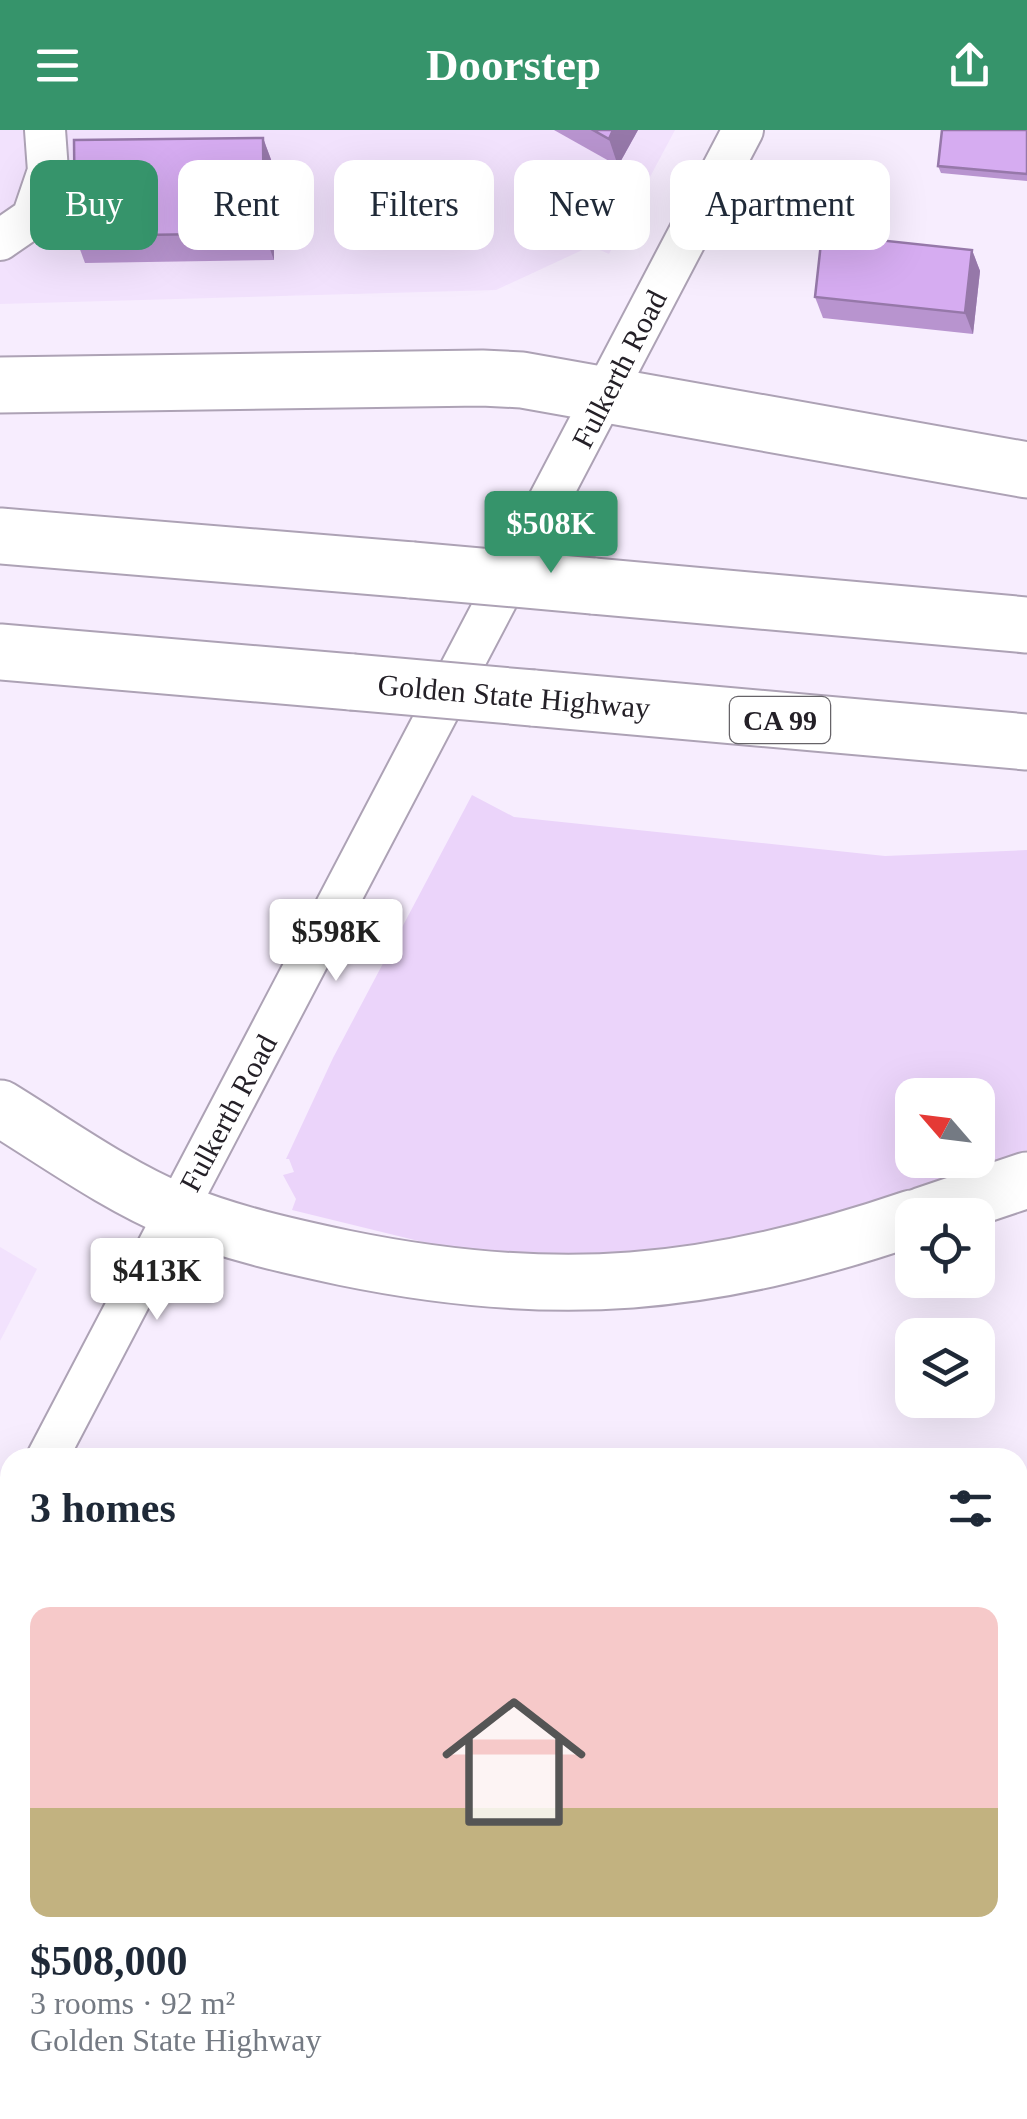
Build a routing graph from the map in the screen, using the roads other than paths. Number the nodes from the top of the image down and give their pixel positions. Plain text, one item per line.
1 (46, 130) edge
2 (743, 130) edge
3 (0, 240) edge
4 (0, 385) edge
5 (606, 394) junction
6 (1027, 470) edge
7 (0, 536) edge
8 (1027, 625) edge
9 (0, 652) edge
10 (1027, 742) edge
11 (0, 1108) edge
12 (1027, 1180) edge
13 (973, 1198) edge
14 (176, 1211) junction
15 (895, 1223) edge
16 (52, 1448) edge

1 - 3 street
2 - 5 street, Fulkerth Road
4 - 5 highway
5 - 6 highway
5 - 14 street, Fulkerth Road
7 - 8 highway, bridge
9 - 10 highway, Golden State Highway / CA 99, bridge
11 - 14 highway
12 - 13 highway
14 - 15 highway
14 - 16 street, Fulkerth Road

